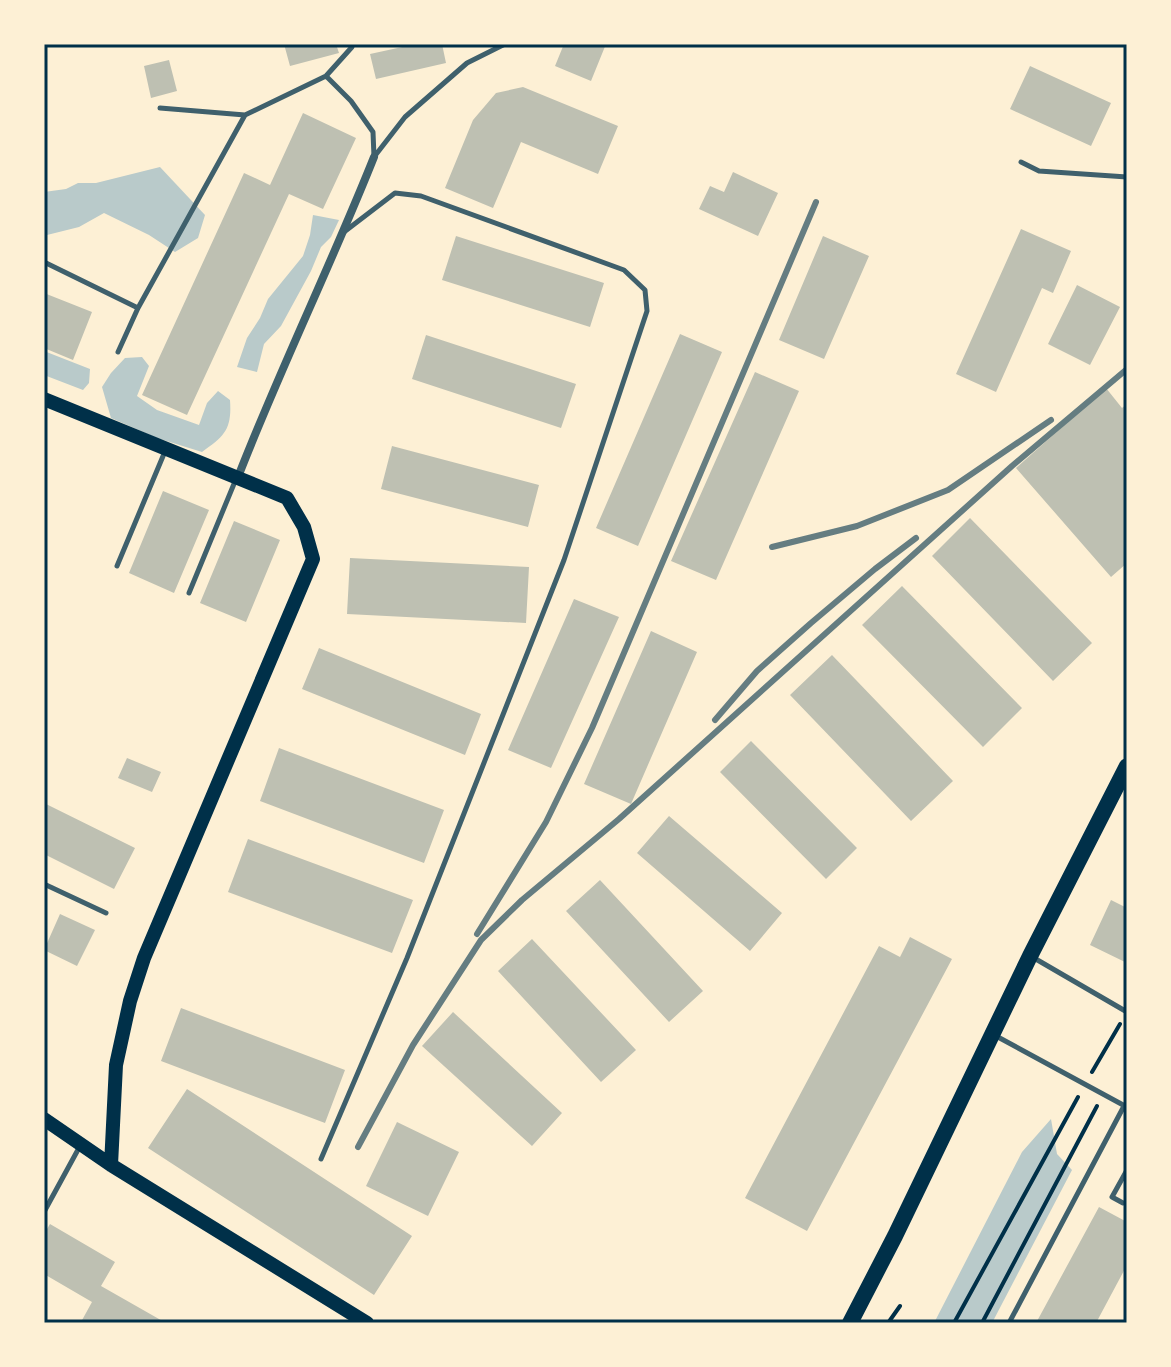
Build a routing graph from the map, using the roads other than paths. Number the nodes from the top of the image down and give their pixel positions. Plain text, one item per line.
1 (351, 44) edge
2 (505, 44) edge
3 (326, 76) junction
4 (160, 108) dead end
5 (245, 115) junction
6 (374, 157) junction
7 (1021, 162) dead end
8 (1127, 177) edge
9 (343, 232) junction
10 (44, 262) edge
11 (138, 308) junction
12 (118, 352) dead end
13 (44, 399) edge
14 (166, 448) junction
15 (238, 477) junction
16 (117, 566) dead end
17 (189, 593) dead end
18 (1127, 766) edge
19 (44, 884) edge
20 (106, 913) dead end
21 (1030, 956) junction
22 (1127, 1012) edge
23 (992, 1034) junction
24 (1126, 1106) edge
25 (44, 1119) edge
26 (81, 1145) junction
27 (321, 1159) dead end
28 (111, 1165) junction
29 (1127, 1170) edge
30 (1123, 1203) dead end
31 (44, 1212) edge
32 (367, 1323) edge
33 (850, 1323) edge
34 (1009, 1323) edge

1 - 3 lane
2 - 6 lane
3 - 5 lane
3 - 6 lane
4 - 5 lane
5 - 11 lane
6 - 9 street
7 - 8 lane
9 - 15 street
9 - 27 lane
10 - 11 lane
11 - 12 lane
13 - 14 main road
14 - 15 main road
14 - 16 lane
15 - 17 lane
15 - 28 main road
18 - 21 main road
19 - 20 lane
21 - 22 lane
21 - 23 main road
23 - 24 lane
23 - 33 main road
24 - 34 lane
25 - 26 main road
26 - 28 main road
26 - 31 lane
28 - 32 main road
29 - 30 lane

